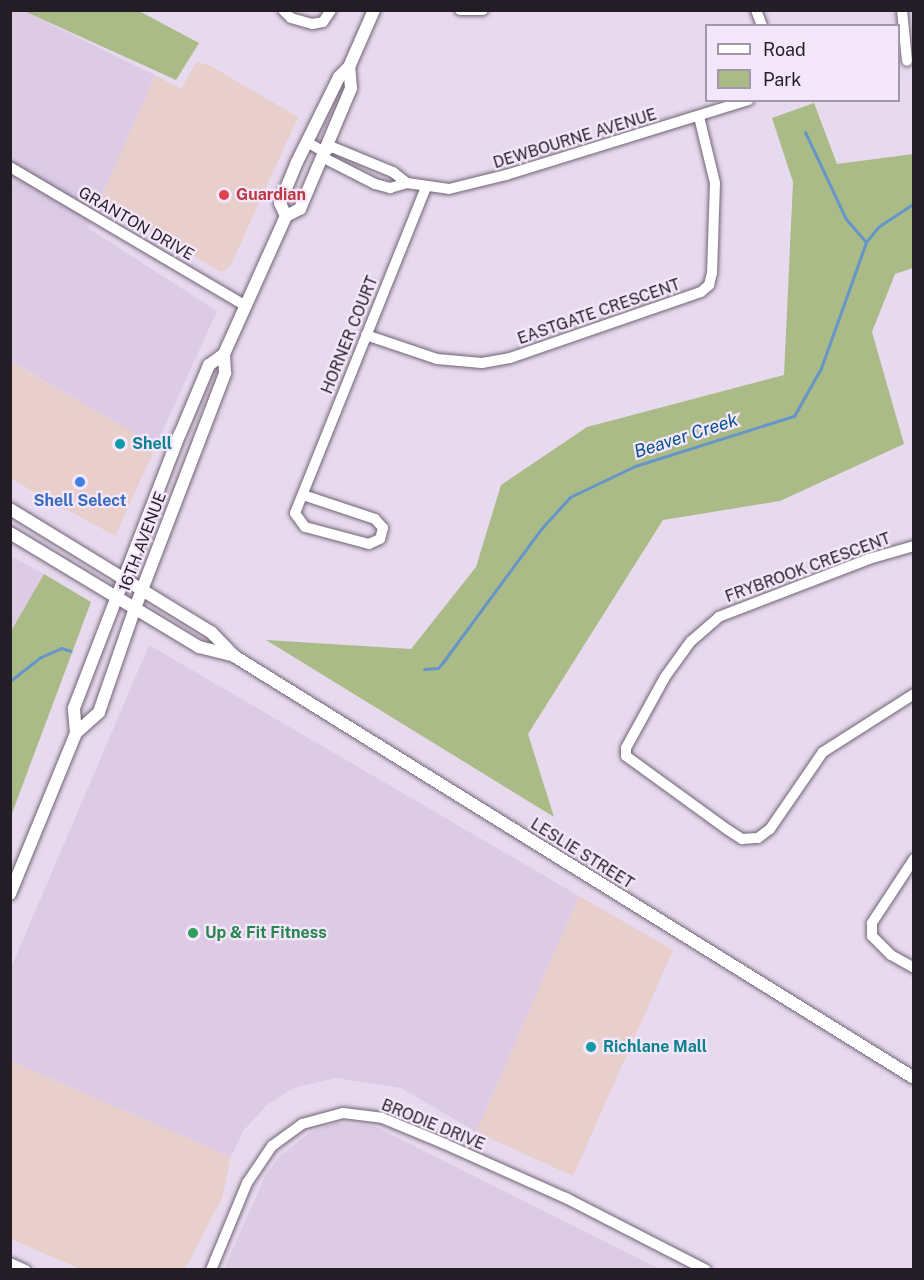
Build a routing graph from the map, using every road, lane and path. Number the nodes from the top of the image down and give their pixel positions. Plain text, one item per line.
1 (283, 10) edge
2 (331, 10) edge
3 (374, 10) edge
4 (460, 10) edge
5 (483, 10) edge
6 (902, 10) edge
7 (905, 48) edge
8 (906, 62) edge
9 (349, 67) junction
10 (743, 102) edge
11 (699, 117) junction
12 (307, 142) junction
13 (324, 152) junction
14 (10, 168) edge
15 (407, 183) junction
16 (426, 187) junction
17 (286, 216) junction
18 (246, 306) junction
19 (366, 334) junction
20 (224, 354) junction
21 (303, 495) junction
22 (10, 509) edge
23 (10, 533) edge
24 (914, 546) edge
25 (123, 579) junction
26 (142, 591) junction
27 (116, 597) junction
28 (135, 608) junction
29 (234, 656) junction
30 (914, 694) edge
31 (76, 733) junction
32 (914, 859) edge
33 (10, 894) edge
34 (914, 968) edge
35 (914, 1078) edge
36 (10, 1263) edge
37 (26, 1269) edge
38 (211, 1269) edge
39 (706, 1269) edge

1 - 2 street
3 - 9 main road, 16TH AVENUE
4 - 5 street
6 - 7 street
7 - 8 street
9 - 12 main road, 16TH AVENUE
9 - 13 main road, 16TH AVENUE
10 - 11 street, DEWBOURNE AVENUE
11 - 16 street, DEWBOURNE AVENUE
11 - 19 street, EASTGATE CRESCENT
12 - 13 street, DEWBOURNE AVENUE
12 - 17 main road, 16TH AVENUE
13 - 15 street, DEWBOURNE AVENUE
13 - 15 street, DEWBOURNE AVENUE
13 - 17 main road, 16TH AVENUE
14 - 18 street, GRANTON DRIVE
15 - 16 street, DEWBOURNE AVENUE
16 - 19 street, HORNER COURT
17 - 18 main road, 16TH AVENUE
18 - 20 main road, 16TH AVENUE
19 - 21 street, HORNER COURT
20 - 25 main road, 16TH AVENUE
20 - 26 main road, 16TH AVENUE
21 - 21 street, HORNER COURT
22 - 25 main road, LESLIE STREET
23 - 27 main road, LESLIE STREET
24 - 30 street, FRYBROOK CRESCENT
25 - 26 main road, LESLIE STREET
25 - 27 main road, 16TH AVENUE
26 - 28 main road, 16TH AVENUE
26 - 29 main road, LESLIE STREET
27 - 28 main road, LESLIE STREET
27 - 31 main road, 16TH AVENUE
28 - 29 main road, LESLIE STREET
28 - 31 main road, 16TH AVENUE
29 - 35 main road, LESLIE STREET
31 - 33 main road, 16TH AVENUE
32 - 34 street
36 - 37 street
38 - 39 street, BRODIE DRIVE

